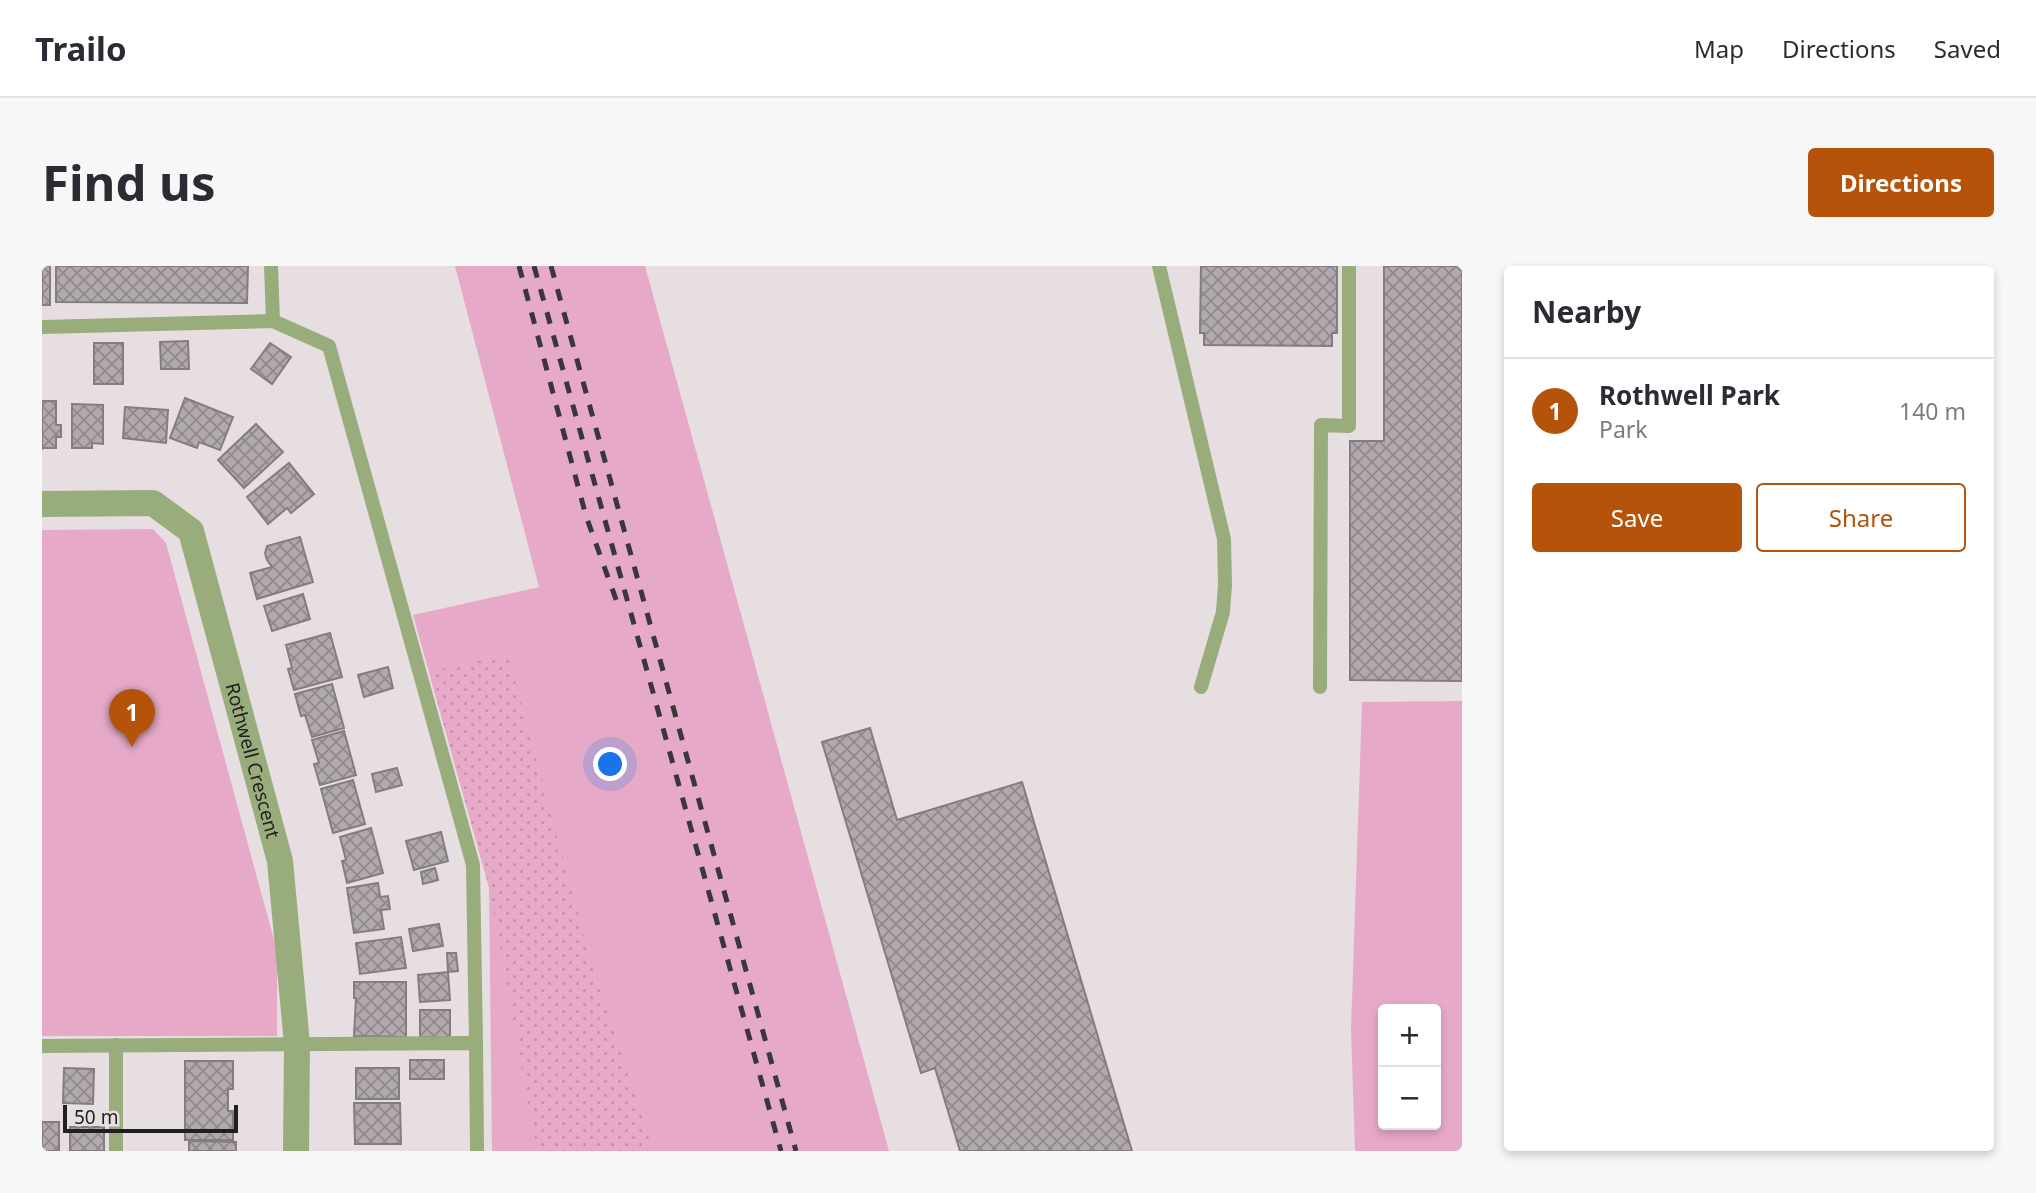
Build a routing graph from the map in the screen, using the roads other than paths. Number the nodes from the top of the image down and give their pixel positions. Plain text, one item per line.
1 (271, 266) edge
2 (1160, 266) edge
3 (1349, 266) edge
4 (273, 321) junction
5 (42, 327) edge
6 (42, 504) edge
7 (1201, 687) dead end
8 (1320, 687) dead end
9 (476, 1043) junction
10 (297, 1044) junction
11 (116, 1045) junction
12 (42, 1046) edge
13 (116, 1151) edge
14 (296, 1151) edge
15 (477, 1151) edge

1 - 4 lane
2 - 7 lane
3 - 8 lane
4 - 5 lane
4 - 9 lane
6 - 10 street, Rothwell Crescent
9 - 10 lane
9 - 15 lane
10 - 11 lane
10 - 14 street, Rothwell Crescent
11 - 12 lane
11 - 13 lane

